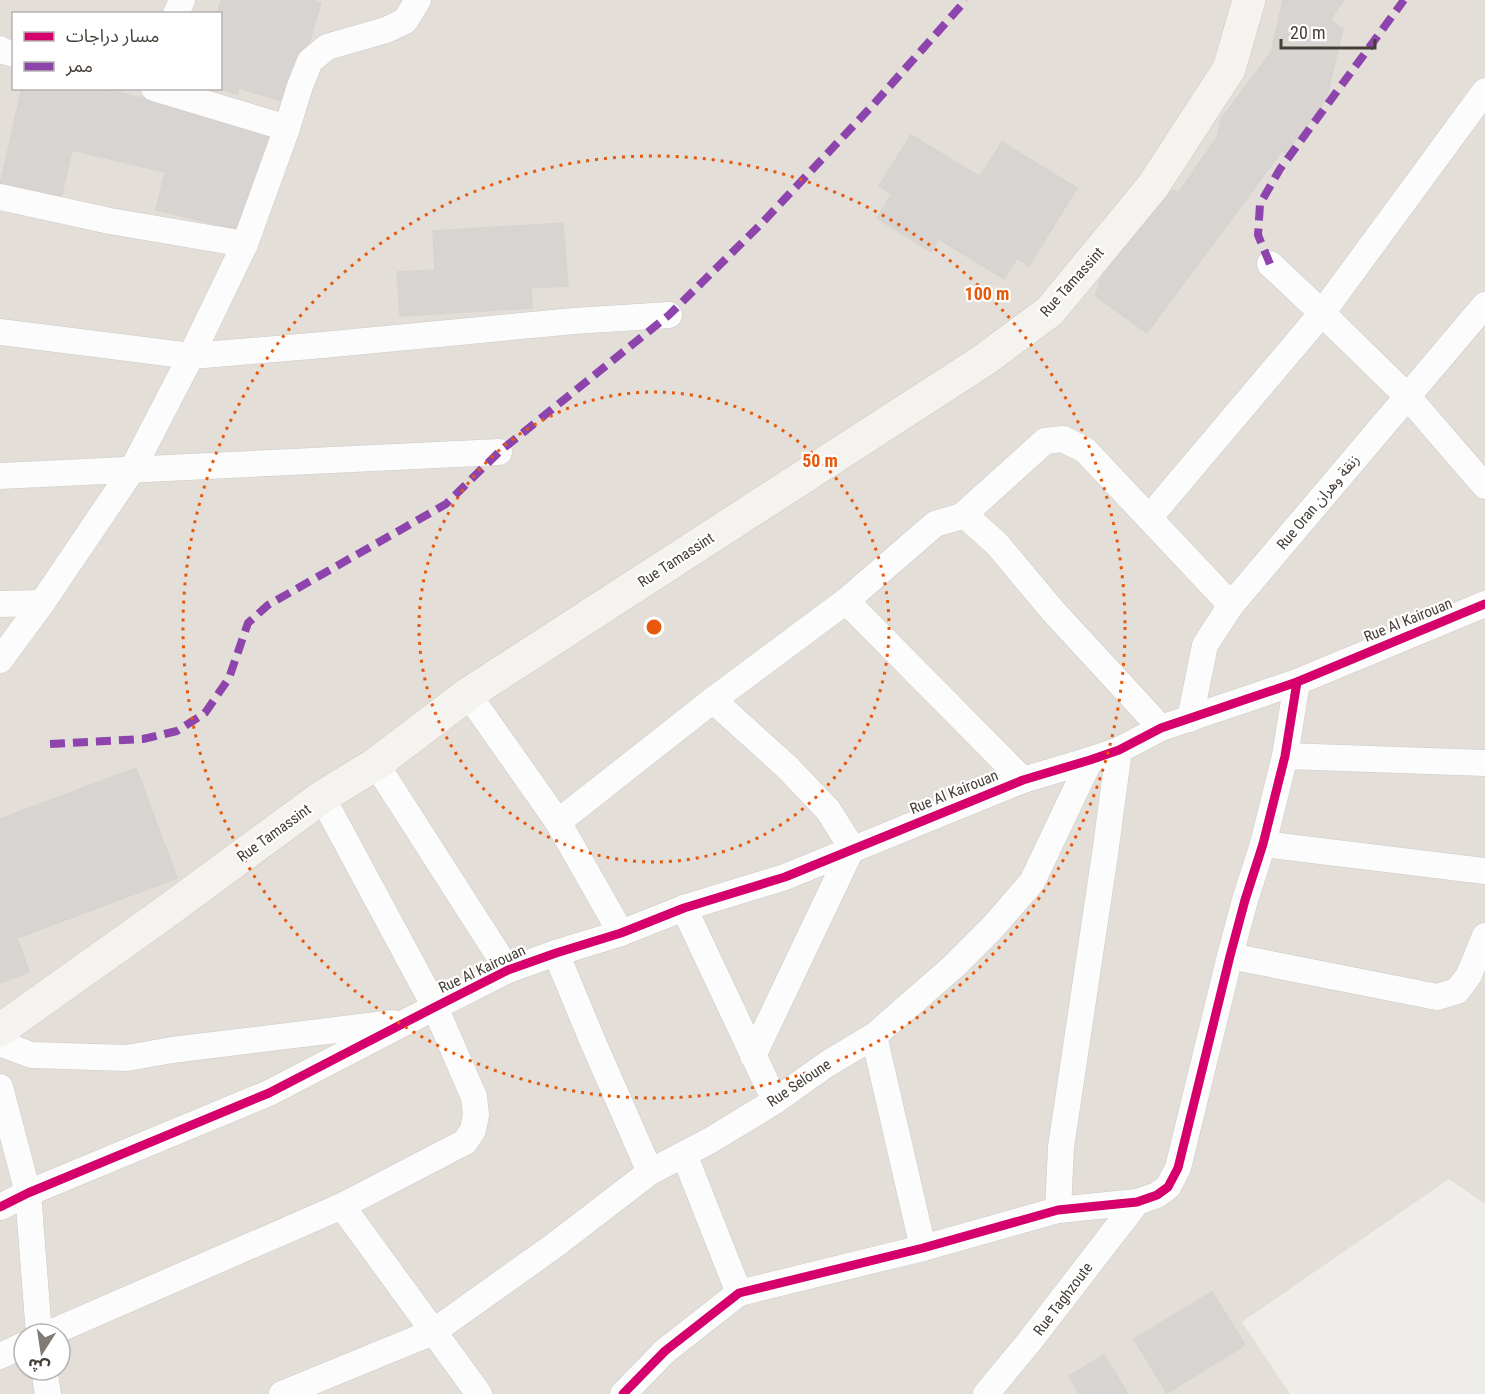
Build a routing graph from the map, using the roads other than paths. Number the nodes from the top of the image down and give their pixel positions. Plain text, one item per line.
1 (418, 0) edge
2 (1249, 0) edge
3 (161, 90) edge
4 (1485, 91) edge
5 (287, 128) junction
6 (0, 197) edge
7 (245, 244) junction
8 (1270, 264) dead end
9 (1485, 305) edge
10 (1323, 313) junction
11 (669, 315) dead end
12 (0, 332) edge
13 (191, 356) junction
14 (1408, 397) junction
15 (499, 452) dead end
16 (132, 470) junction
17 (0, 476) edge
18 (1485, 486) edge
19 (962, 516) junction
20 (1149, 518) junction
21 (846, 601) junction
22 (42, 603) junction
23 (0, 604) edge
24 (1485, 604) edge
25 (1231, 605) junction
26 (0, 660) edge
27 (1297, 682) junction
28 (468, 694) junction
29 (712, 700) junction
30 (1190, 719) junction
31 (1161, 728) junction
32 (1119, 750) junction
33 (1285, 756) junction
34 (1090, 760) junction
35 (1485, 763) edge
36 (376, 764) junction
37 (1023, 780) junction
38 (322, 797) junction
39 (558, 822) junction
40 (1263, 844) junction
41 (852, 848) junction
42 (1485, 871) edge
43 (684, 908) junction
44 (621, 933) junction
45 (1485, 936) edge
46 (556, 953) junction
47 (1230, 956) junction
48 (508, 970) junction
49 (435, 1007) junction
50 (408, 1021) junction
51 (0, 1030) edge
52 (874, 1036) junction
53 (0, 1043) edge
54 (753, 1056) junction
55 (0, 1087) edge
56 (775, 1101) junction
57 (684, 1154) junction
58 (650, 1172) junction
59 (28, 1192) junction
60 (1137, 1202) junction
61 (342, 1206) junction
62 (0, 1207) edge
63 (1058, 1210) junction
64 (923, 1248) junction
65 (739, 1293) junction
66 (38, 1322) edge
67 (72, 1324) edge
68 (433, 1332) junction
69 (282, 1394) edge
70 (479, 1394) edge
71 (623, 1394) edge
72 (986, 1394) edge

1 - 5 street
2 - 28 main road, Rue Tamassint
3 - 5 street
4 - 10 street
5 - 7 street
6 - 7 street
7 - 13 street
8 - 10 street
9 - 14 street, Rue Oran زنقة وهران
10 - 14 street
10 - 20 street
11 - 13 street
12 - 13 street
13 - 16 street
14 - 18 street
14 - 25 street, Rue Oran زنقة وهران
15 - 16 street
16 - 17 street
16 - 22 street
19 - 20 street
19 - 21 street
19 - 31 street
20 - 25 street
21 - 29 street
21 - 37 street
22 - 23 street
22 - 26 street
24 - 27 street, Rue Al Kairouan
25 - 30 street, Rue Oran زنقة وهران
27 - 30 street, Rue Al Kairouan
27 - 33 street
28 - 36 main road, Rue Tamassint
28 - 39 street
29 - 39 street
29 - 41 street
30 - 31 street, Rue Al Kairouan
31 - 32 street, Rue Al Kairouan
32 - 34 street, Rue Al Kairouan
32 - 63 street
33 - 35 street
33 - 40 street
34 - 37 street, Rue Al Kairouan
34 - 52 street, Rue Seloune
36 - 38 main road, Rue Tamassint
36 - 48 street
37 - 41 street, Rue Al Kairouan
38 - 49 street
38 - 51 main road, Rue Tamassint
39 - 44 street
40 - 42 street
40 - 47 street
41 - 43 street, Rue Al Kairouan
41 - 54 street
43 - 44 street, Rue Al Kairouan
43 - 54 street
44 - 46 street, Rue Al Kairouan
45 - 47 street
46 - 48 street, Rue Al Kairouan
46 - 58 street
47 - 60 street
48 - 49 street, Rue Al Kairouan
49 - 50 street, Rue Al Kairouan
49 - 61 street
50 - 53 street
50 - 59 street, Rue Al Kairouan
52 - 56 street, Rue Seloune
52 - 64 street
54 - 56 street
55 - 59 street
56 - 57 street, Rue Seloune
57 - 58 street, Rue Seloune
57 - 65 street
58 - 68 street, Rue Seloune
59 - 62 street, Rue Al Kairouan
59 - 66 street
60 - 63 street
60 - 72 street, Rue Taghzoute
61 - 67 street
61 - 68 street
63 - 64 street
64 - 65 street
65 - 71 street
68 - 69 street, Rue Seloune
68 - 70 street

